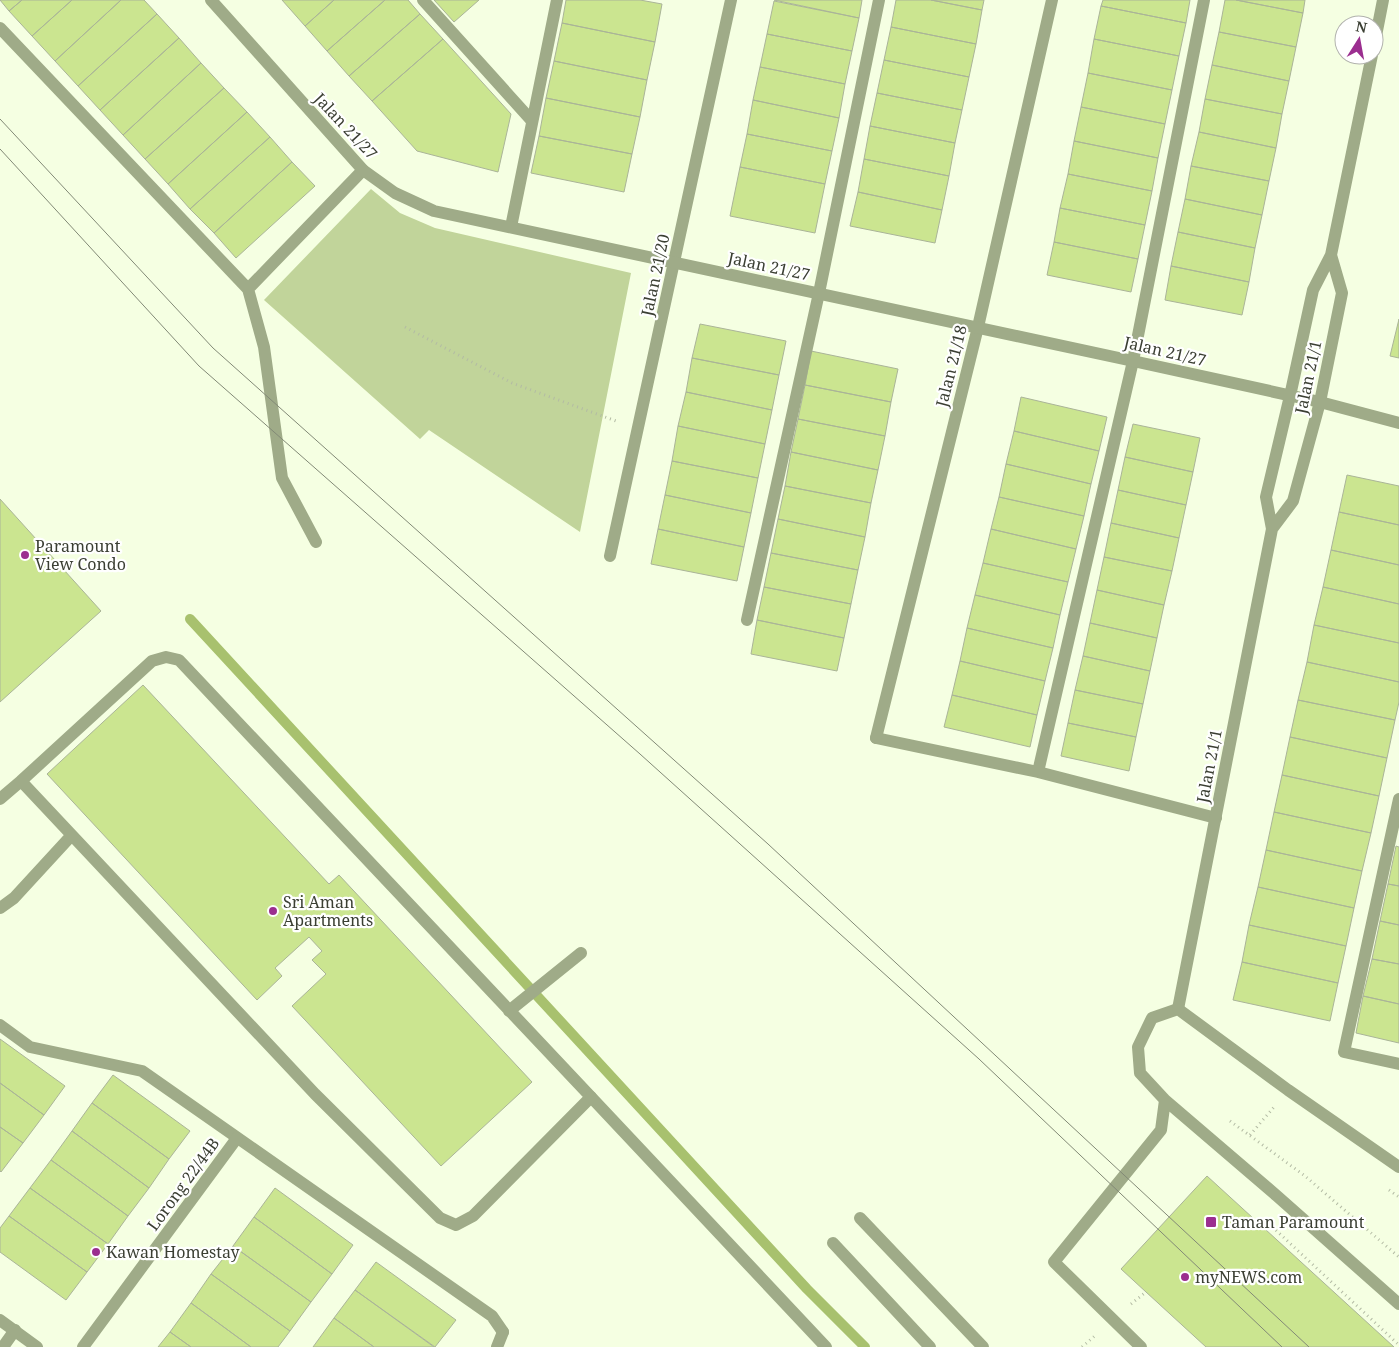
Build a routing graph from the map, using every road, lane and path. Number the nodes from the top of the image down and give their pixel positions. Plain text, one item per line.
1 (211, 0) edge
2 (423, 0) edge
3 (557, 0) edge
4 (731, 0) edge
5 (879, 0) edge
6 (1052, 0) edge
7 (1204, 0) edge
8 (1383, 0) edge
9 (1380, 15) edge
10 (0, 28) edge
11 (1370, 65) edge
12 (532, 121) junction
13 (363, 170) junction
14 (511, 227) junction
15 (1331, 255) junction
16 (674, 262) junction
17 (248, 289) junction
18 (819, 293) junction
19 (405, 327) dead end
20 (978, 327) junction
21 (1133, 360) junction
22 (1290, 396) junction
23 (1320, 402) junction
24 (1399, 423) edge
25 (638, 429) junction
26 (1272, 529) junction
27 (316, 542) dead end
28 (610, 556) dead end
29 (747, 620) dead end
30 (1038, 772) junction
31 (21, 781) junction
32 (0, 799) edge
33 (1399, 799) edge
34 (1216, 818) junction
35 (71, 836) junction
36 (0, 908) edge
37 (581, 953) dead end
38 (1178, 1009) junction
39 (509, 1011) junction
40 (0, 1024) edge
41 (1399, 1064) edge
42 (591, 1097) junction
43 (1165, 1100) junction
44 (1267, 1101) dead end
45 (1275, 1106) dead end
46 (1270, 1112) dead end
47 (1226, 1119) dead end
48 (1250, 1135) junction
49 (237, 1138) junction
50 (1399, 1167) edge
51 (1384, 1186) dead end
52 (1399, 1197) edge
53 (1261, 1216) dead end
54 (860, 1218) dead end
55 (833, 1243) dead end
56 (1399, 1257) edge
57 (1146, 1292) dead end
58 (1132, 1304) dead end
59 (1399, 1304) edge
60 (0, 1320) edge
61 (15, 1330) junction
62 (1399, 1345) edge
63 (4, 1347) edge
64 (38, 1347) edge
65 (83, 1347) edge
66 (497, 1347) edge
67 (826, 1347) edge
68 (930, 1347) edge
69 (984, 1347) edge
70 (1141, 1347) edge

1 - 13 street, Jalan 21/27
2 - 12 street
3 - 12 street
4 - 16 street, Jalan 21/20
5 - 18 street
6 - 20 street, Jalan 21/18
7 - 21 street
8 - 9 street
10 - 17 street
11 - 15 street, Jalan 21/1
12 - 14 street
13 - 14 street, Jalan 21/27
13 - 17 street
14 - 16 street, Jalan 21/27
15 - 22 street, Jalan 21/1
15 - 23 street, Jalan 21/1
16 - 18 street, Jalan 21/27
16 - 25 street, Jalan 21/20
17 - 27 street
18 - 20 street, Jalan 21/27
18 - 29 street
19 - 25 path
20 - 21 street, Jalan 21/27
20 - 30 street, Jalan 21/18
21 - 22 street, Jalan 21/27
21 - 30 street
22 - 23 street, Jalan 21/27
22 - 26 street, Jalan 21/1
23 - 24 street, Jalan 21/27
23 - 26 street, Jalan 21/1
25 - 28 street, Jalan 21/20
26 - 34 street, Jalan 21/1
30 - 34 street
31 - 32 street
31 - 35 street
31 - 39 street
33 - 41 street
34 - 38 street, Jalan 21/1
35 - 36 street
35 - 42 street
37 - 39 street
38 - 43 street
38 - 50 street
39 - 42 street
40 - 49 street
42 - 67 street
43 - 59 street
43 - 70 street
44 - 45 path
46 - 48 path
47 - 48 path
48 - 56 path
49 - 65 street, Lorong 22/44B
49 - 66 street
51 - 52 path
53 - 62 path
54 - 69 street
55 - 68 street
57 - 58 path
60 - 61 street
61 - 63 street
61 - 64 street

